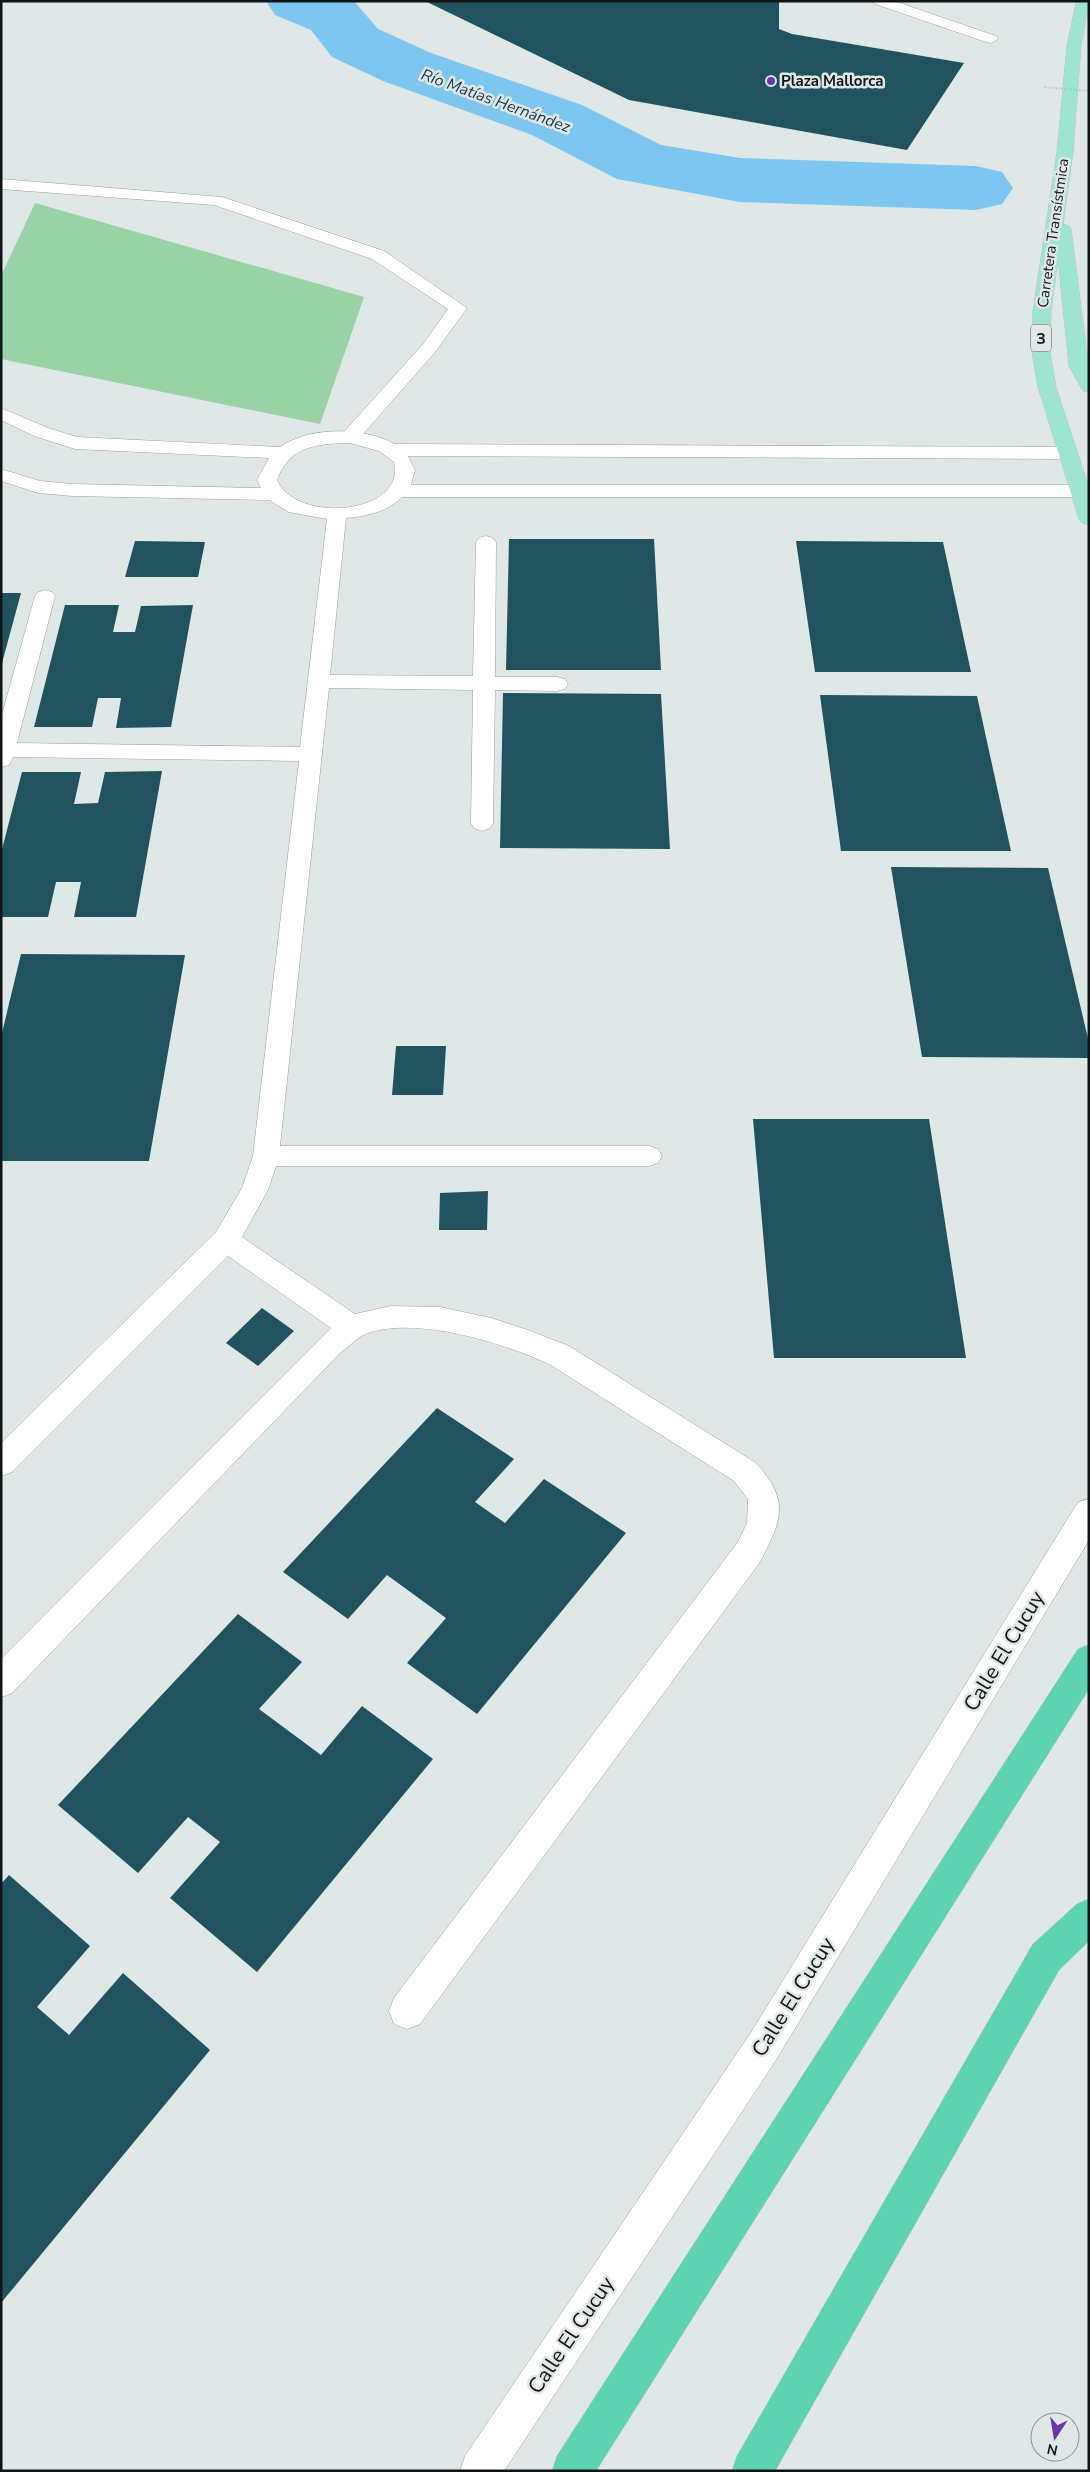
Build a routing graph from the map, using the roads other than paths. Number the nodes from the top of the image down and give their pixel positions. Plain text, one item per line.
1 (880, 1) edge
2 (1084, 1) edge
3 (991, 39) dead end
4 (1, 184) edge
5 (1058, 188) junction
6 (1089, 387) edge
7 (1, 413) edge
8 (350, 437) junction
9 (392, 450) junction
10 (282, 453) junction
11 (1067, 453) junction
12 (1, 475) edge
13 (398, 491) junction
14 (1079, 491) junction
15 (273, 494) junction
16 (337, 514) junction
17 (1089, 519) edge
18 (486, 542) dead end
19 (45, 596) dead end
20 (319, 681) junction
21 (485, 683) junction
22 (557, 684) dead end
23 (2, 753) edge
24 (310, 754) junction
25 (482, 823) dead end
26 (266, 1156) junction
27 (649, 1156) dead end
28 (226, 1240) junction
29 (352, 1328) junction
30 (1, 1463) edge
31 (1089, 1512) edge
32 (1089, 1660) edge
33 (1, 1682) edge
34 (1089, 1916) edge
35 (407, 2010) dead end
36 (480, 2471) edge
37 (572, 2471) edge
38 (752, 2471) edge

1 - 3 street
2 - 5 main road, Carretera Transístmica / 3
4 - 8 street
5 - 6 main road
5 - 11 main road, Carretera Transístmica / 3
7 - 10 street
8 - 9 street
8 - 10 street
9 - 11 street
9 - 13 street
10 - 15 street
11 - 14 main road, Carretera Transístmica / 3
12 - 15 street
13 - 14 street
13 - 16 street
14 - 17 main road, Carretera Transístmica / 3
15 - 16 street
16 - 20 street
18 - 21 street
19 - 23 street
20 - 21 street
20 - 24 street
21 - 22 street
21 - 25 street
23 - 24 street
24 - 26 street
26 - 27 street
26 - 28 street
28 - 29 street
28 - 30 street
29 - 33 street
29 - 35 street
31 - 36 street, Calle El Cucuy
32 - 37 highway
34 - 38 highway

